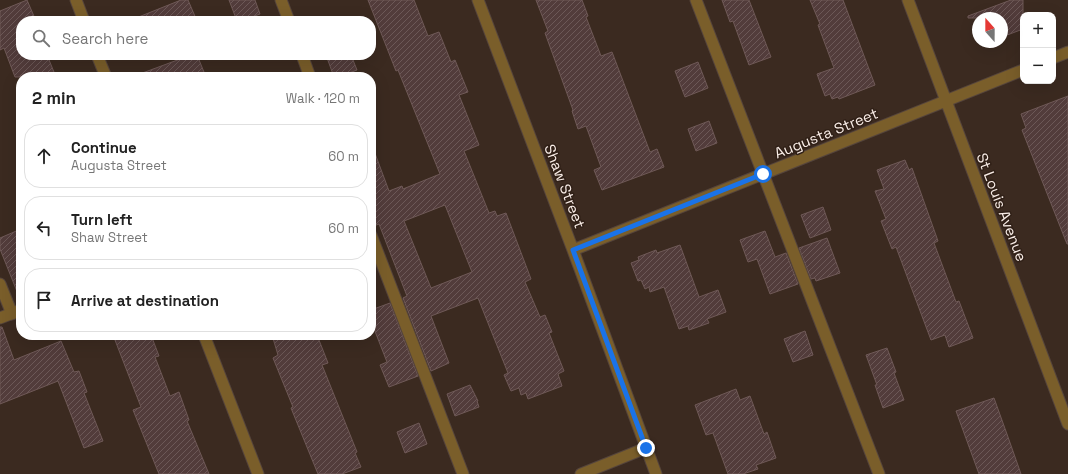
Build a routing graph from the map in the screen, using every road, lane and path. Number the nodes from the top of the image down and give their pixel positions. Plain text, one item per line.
1 (76, 0) edge
2 (281, 0) edge
3 (478, 0) edge
4 (696, 0) edge
5 (908, 0) edge
6 (82, 16) edge
7 (287, 16) edge
8 (1068, 52) edge
9 (1056, 57) edge
10 (99, 60) edge
11 (304, 60) edge
12 (1020, 71) edge
13 (104, 72) edge
14 (308, 72) edge
15 (946, 100) junction
16 (763, 174) junction
17 (376, 248) edge
18 (573, 250) junction
19 (0, 284) edge
20 (16, 312) edge
21 (0, 318) edge
22 (206, 340) edge
23 (1068, 424) edge
24 (646, 448) junction
25 (258, 474) edge
26 (463, 474) edge
27 (581, 474) edge
28 (656, 474) edge
29 (879, 474) edge

1 - 6 street
2 - 7 street
3 - 18 street, Shaw Street
4 - 16 street
5 - 15 street, St Louis Avenue
8 - 9 street
10 - 13 street
11 - 14 street
12 - 15 street, Augusta Street
15 - 16 street, Augusta Street
15 - 23 street, St Louis Avenue
16 - 18 street, Augusta Street
16 - 29 street
17 - 26 street
18 - 24 street, Shaw Street
19 - 20 street
20 - 21 street
22 - 25 street
24 - 27 street
24 - 28 street, Shaw Street

